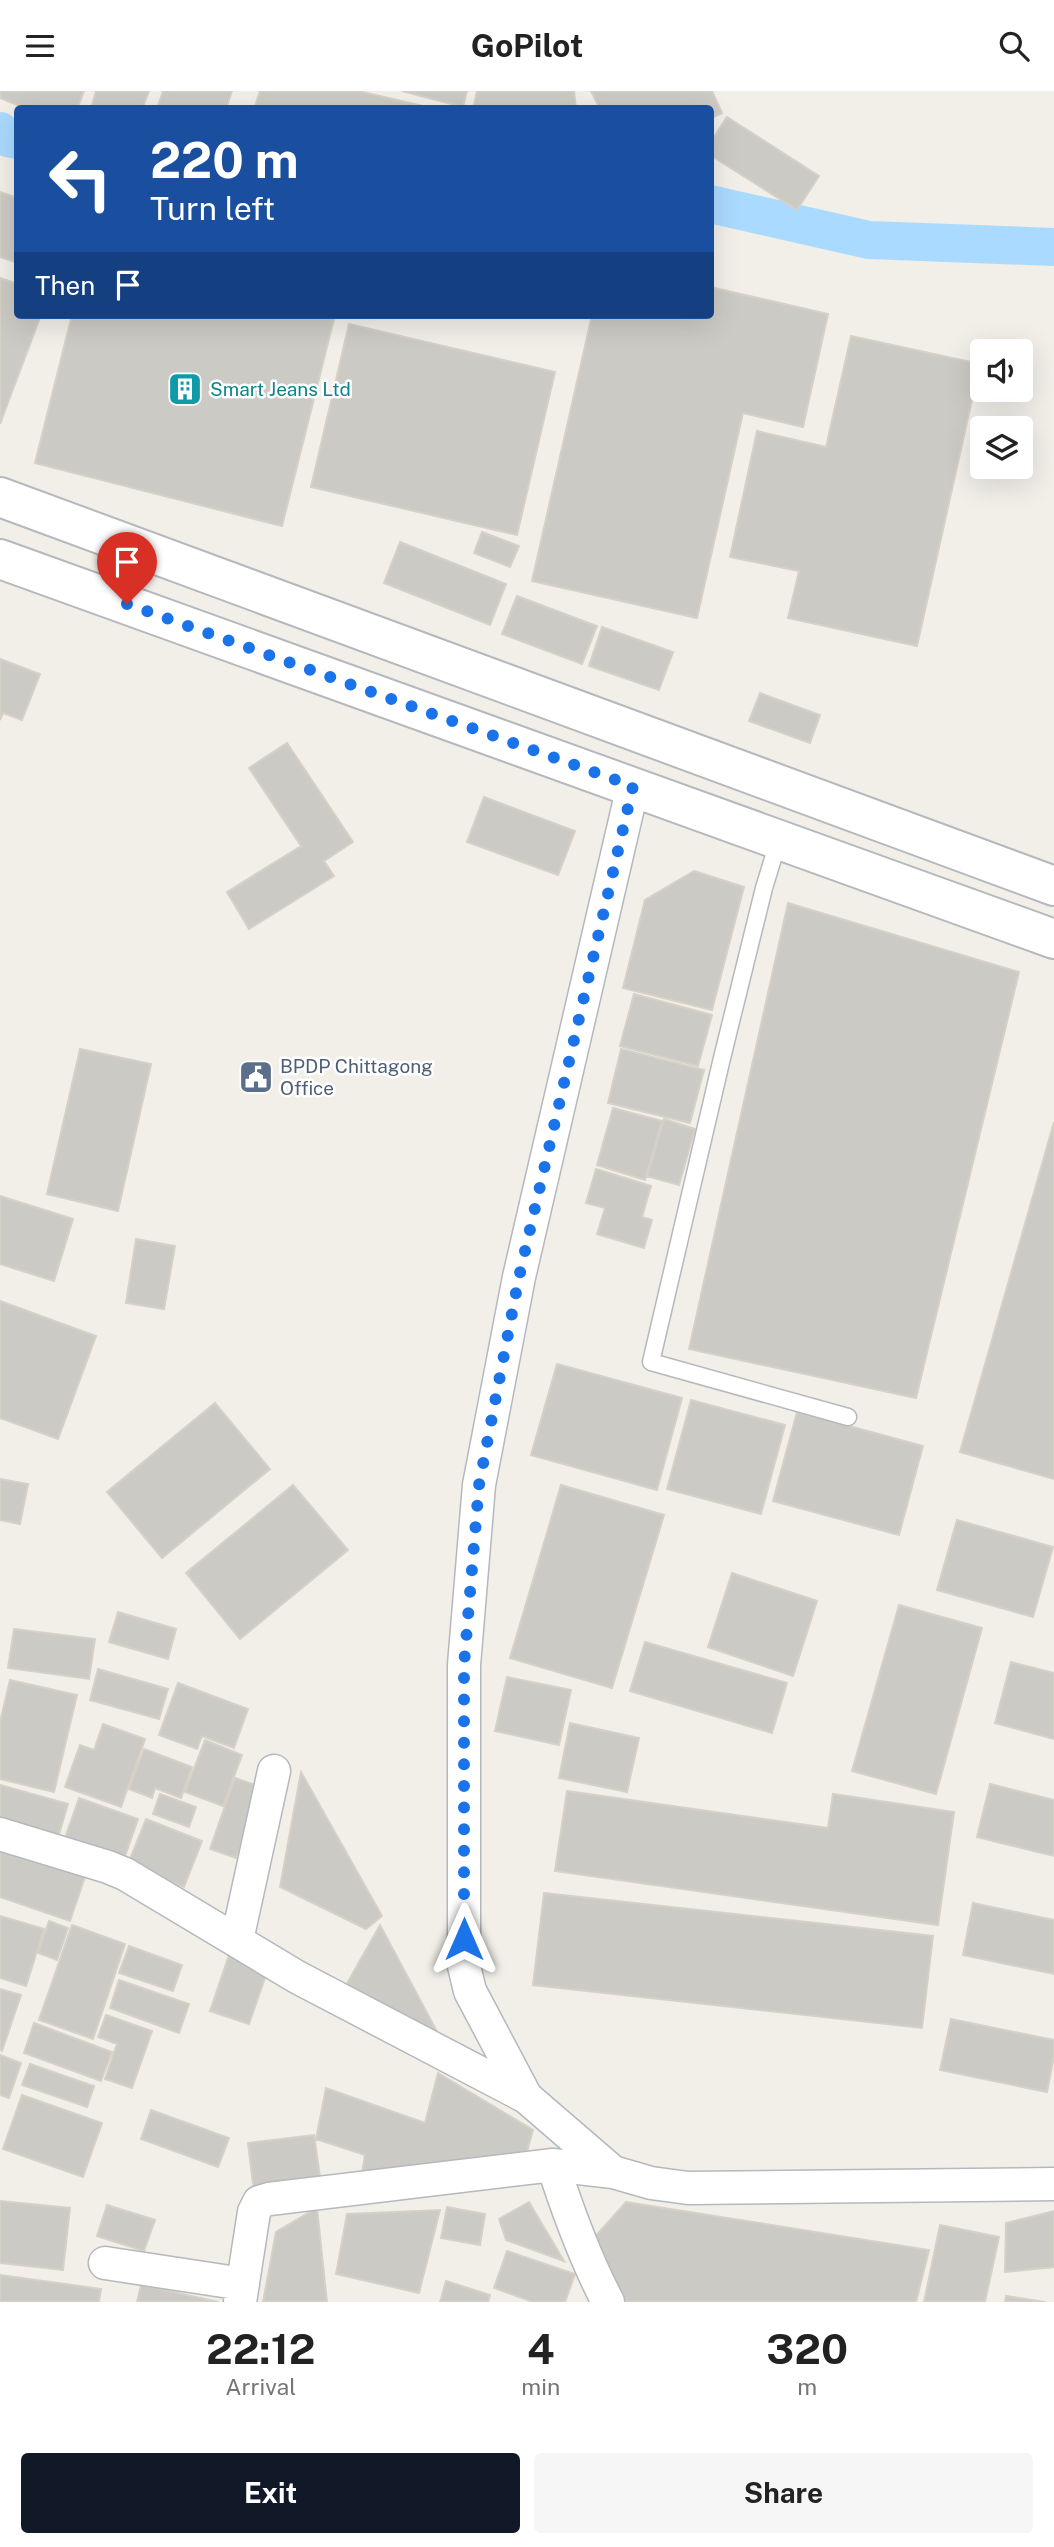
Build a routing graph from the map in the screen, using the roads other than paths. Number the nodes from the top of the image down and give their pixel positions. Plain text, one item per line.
1 (0, 497) edge
2 (0, 559) edge
3 (633, 786) junction
4 (779, 839) junction
5 (1054, 886) edge
6 (1054, 939) edge
7 (848, 1417) dead end
8 (274, 1771) dead end
9 (0, 1834) edge
10 (237, 1940) junction
11 (526, 2097) junction
12 (553, 2165) junction
13 (613, 2172) junction
14 (1054, 2183) edge
15 (105, 2263) dead end
16 (242, 2293) edge
17 (608, 2302) edge

1 - 5 street
2 - 3 street
3 - 4 street
3 - 11 street
4 - 6 street
4 - 7 lane
8 - 10 street
9 - 10 street
10 - 11 street
11 - 13 street
12 - 13 street
12 - 16 street
12 - 17 street
13 - 14 street
15 - 16 street

